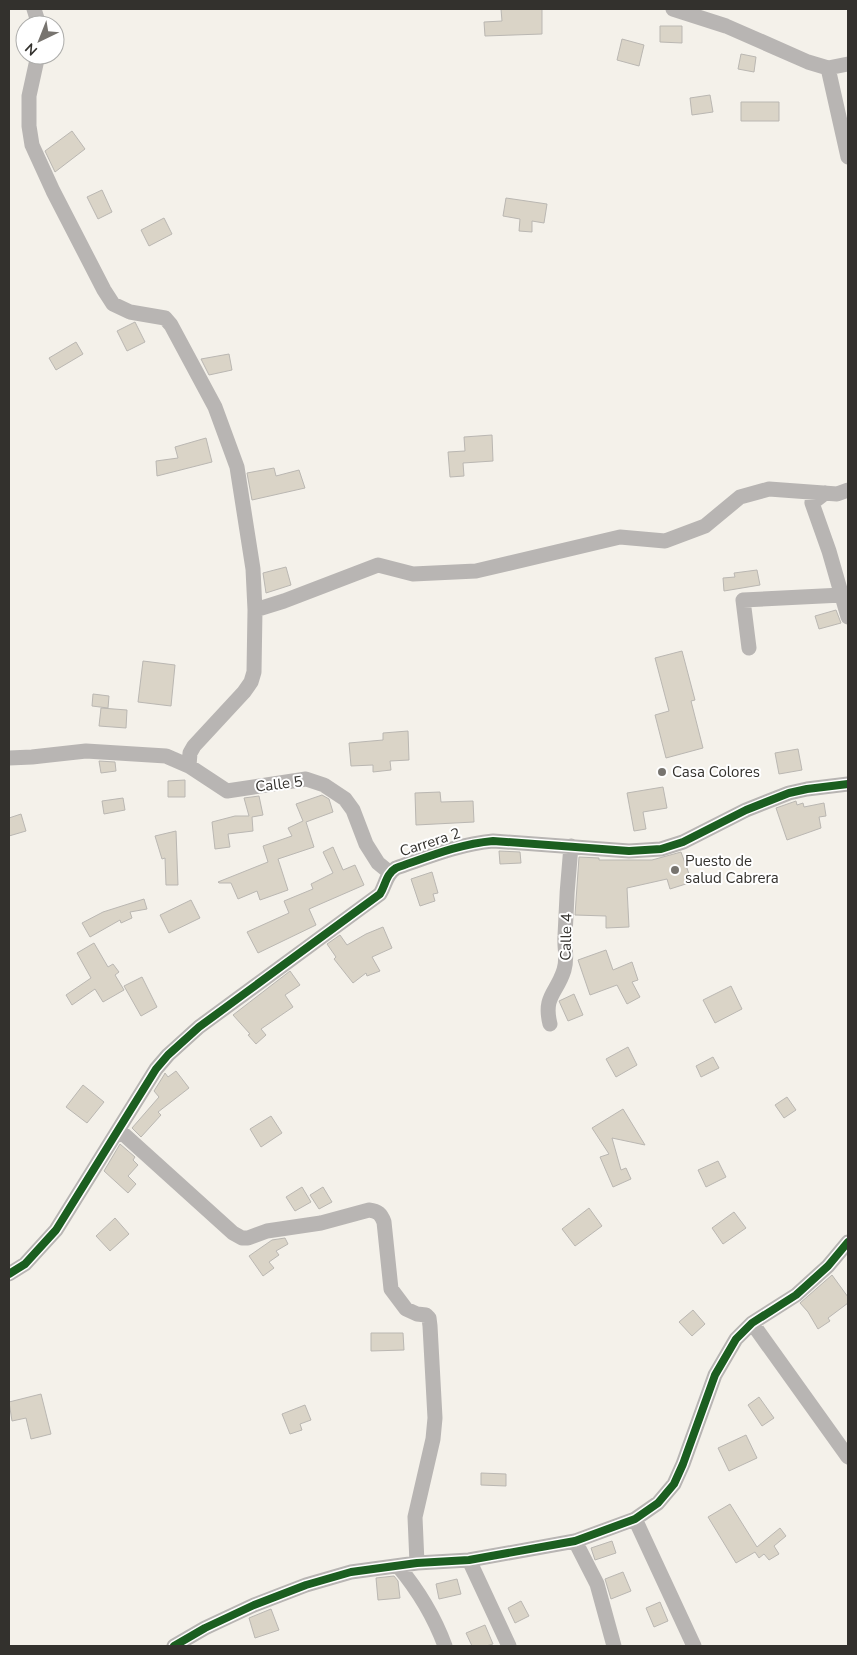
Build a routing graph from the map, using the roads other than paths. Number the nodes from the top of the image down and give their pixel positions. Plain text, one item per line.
1 (673, 9) edge
2 (848, 64) edge
3 (36, 65) edge
4 (828, 68) junction
5 (848, 157) edge
6 (848, 490) edge
7 (825, 493) junction
8 (842, 594) junction
9 (255, 610) junction
10 (848, 616) edge
11 (749, 648) dead end
12 (9, 758) edge
13 (189, 766) junction
14 (848, 784) edge
15 (571, 846) junction
16 (389, 872) junction
17 (550, 1024) dead end
18 (119, 1130) junction
19 (848, 1242) edge
20 (9, 1274) edge
21 (752, 1323) junction
22 (848, 1457) edge
23 (635, 1520) junction
24 (576, 1541) junction
25 (469, 1560) junction
26 (417, 1563) junction
27 (398, 1566) junction
28 (174, 1646) edge
29 (444, 1646) edge
30 (509, 1646) edge
31 (614, 1646) edge
32 (694, 1646) edge

1 - 4 street
2 - 4 street
3 - 9 street
4 - 5 street
6 - 7 street
7 - 8 street
7 - 9 street
8 - 10 street
8 - 11 street
9 - 13 street
12 - 13 street, Calle 5
13 - 16 street, Calle 5
14 - 15 street, Carrera 2
15 - 16 street, Carrera 2
15 - 17 street, Calle 4
16 - 18 street, Carrera 2
18 - 20 street, Carrera 2
18 - 26 street
19 - 21 street
21 - 22 street
21 - 23 street
23 - 24 street
23 - 32 street
24 - 25 street
24 - 31 street
25 - 26 street
25 - 30 street
26 - 27 street
27 - 28 street
27 - 29 street

